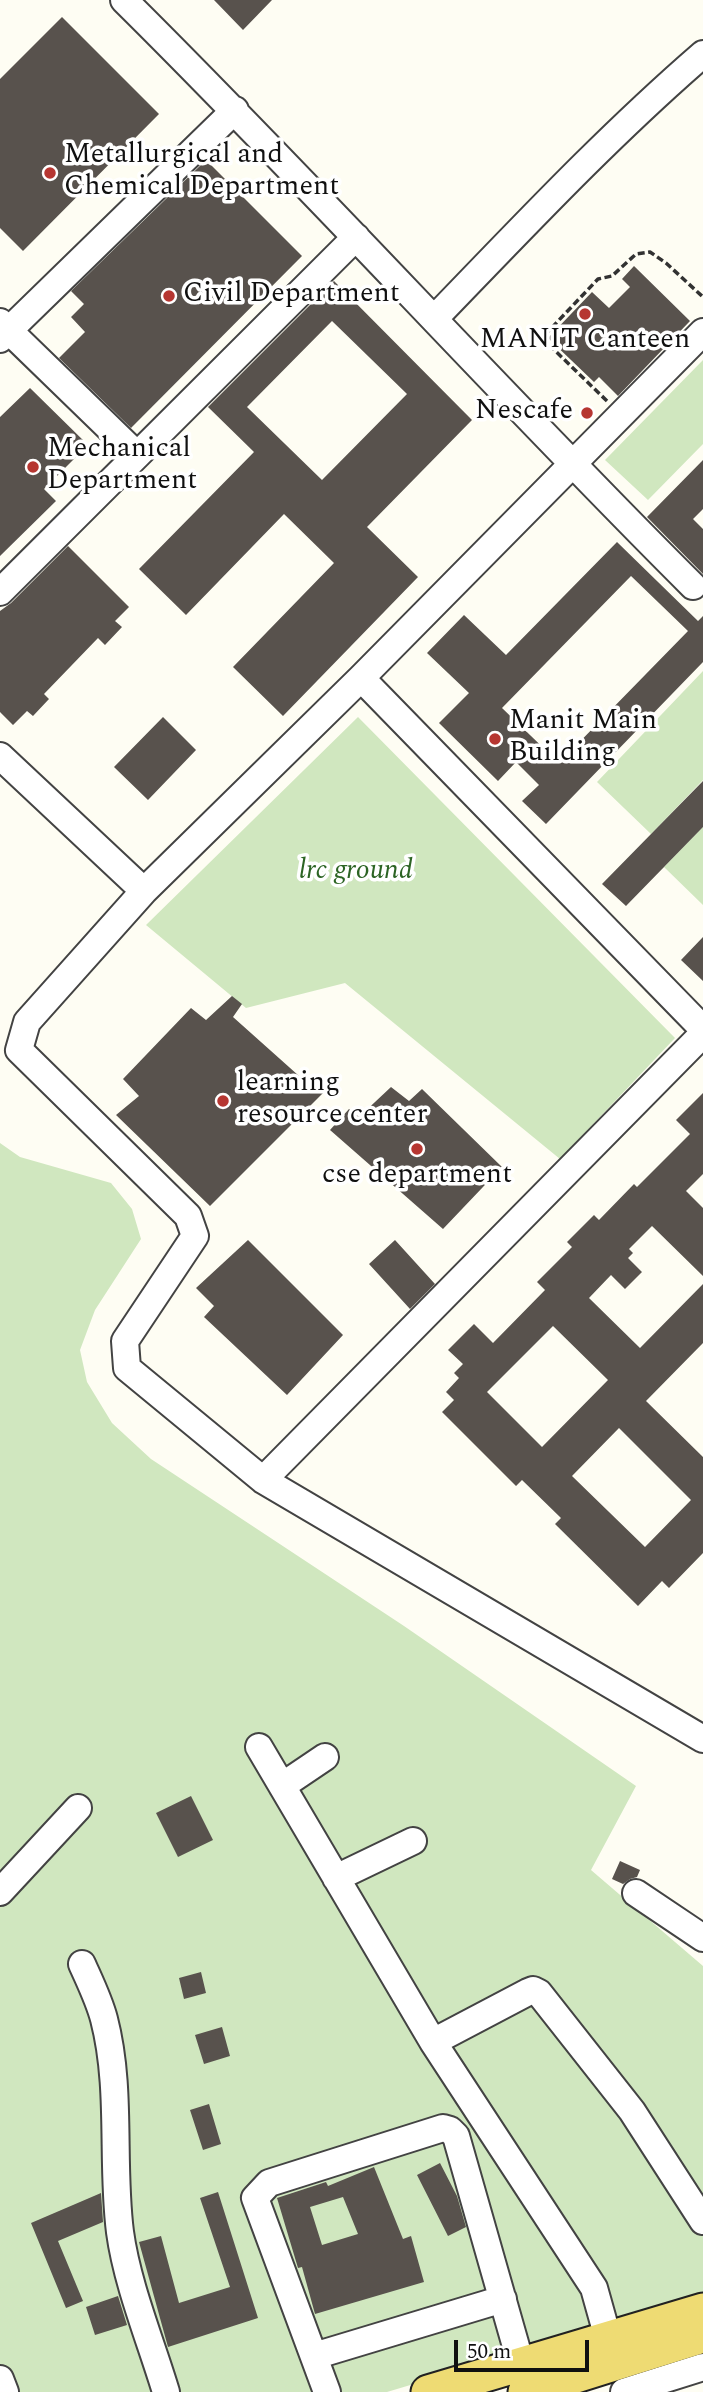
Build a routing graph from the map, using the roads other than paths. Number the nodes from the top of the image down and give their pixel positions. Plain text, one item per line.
1 (124, 0) edge
2 (703, 54) edge
3 (235, 110) junction
4 (356, 237) junction
5 (434, 319) junction
6 (3, 330) edge
7 (703, 331) edge
8 (137, 456) junction
9 (573, 466) junction
10 (693, 586) dead end
11 (0, 592) edge
12 (361, 678) junction
13 (0, 756) edge
14 (144, 891) junction
15 (703, 1032) edge
16 (263, 1480) junction
17 (703, 1739) edge
18 (259, 1747) dead end
19 (325, 1756) dead end
20 (282, 1786) junction
21 (78, 1808) dead end
22 (413, 1840) dead end
23 (336, 1878) junction
24 (0, 1892) edge
25 (636, 1893) dead end
26 (703, 1938) edge
27 (82, 1964) dead end
28 (433, 2042) junction
29 (703, 2221) edge
30 (503, 2299) junction
31 (703, 2309) edge
32 (703, 2336) edge
33 (314, 2356) junction
34 (617, 2364) edge
35 (703, 2367) edge
36 (523, 2378) edge
37 (0, 2379) edge
38 (5, 2392) edge
39 (166, 2392) edge
40 (327, 2392) edge
41 (428, 2392) edge

1 - 3 street
2 - 5 street
3 - 4 street
3 - 6 street
4 - 5 street
4 - 8 street
5 - 9 street
6 - 8 street
7 - 9 street
8 - 11 street
9 - 10 street
9 - 12 street
12 - 14 street
12 - 15 street
13 - 14 street
14 - 16 street
15 - 16 street
16 - 17 street
18 - 20 street
19 - 20 street
20 - 23 street
21 - 24 street
22 - 23 street
23 - 28 street
25 - 26 street
27 - 39 street
28 - 29 street
28 - 34 street
30 - 33 street
30 - 33 street
30 - 36 street
31 - 34 main road
32 - 34 main road
33 - 40 street
34 - 35 street
34 - 36 main road
36 - 41 main road
37 - 38 street

